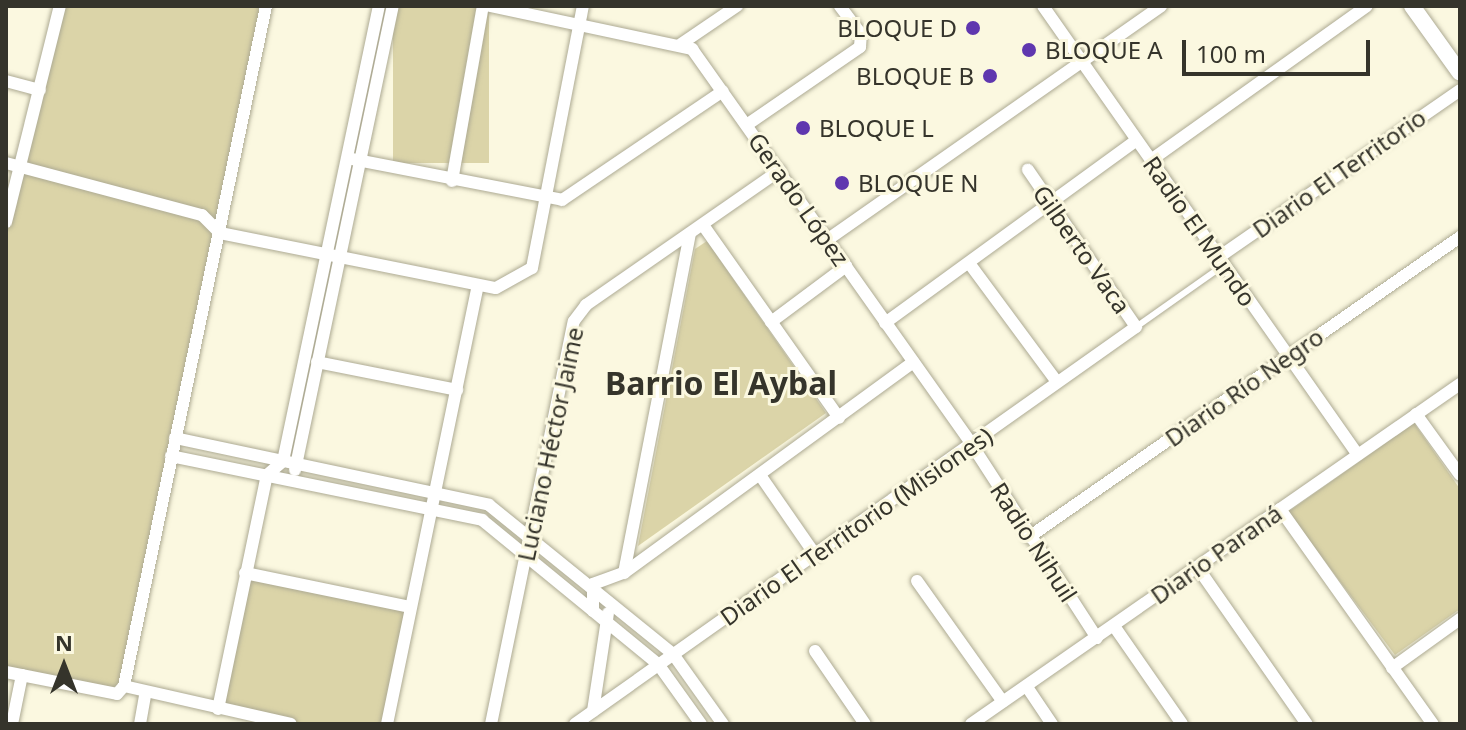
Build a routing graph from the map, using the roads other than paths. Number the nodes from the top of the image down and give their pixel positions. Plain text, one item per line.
1 (60, 6) edge
2 (266, 6) edge
3 (379, 6) edge
4 (393, 6) edge
5 (483, 6) edge
6 (490, 6) edge
7 (583, 6) edge
8 (737, 6) edge
9 (840, 6) edge
10 (1043, 6) edge
11 (1161, 6) edge
12 (1367, 6) edge
13 (1412, 6) edge
14 (579, 24) junction
15 (681, 44) junction
16 (1082, 61) junction
17 (1460, 73) edge
18 (6, 81) edge
19 (40, 90) junction
20 (1460, 90) edge
21 (723, 91) junction
22 (748, 124) junction
23 (1137, 140) junction
24 (346, 157) junction
25 (1151, 160) junction
26 (360, 161) junction
27 (13, 164) edge
28 (780, 170) junction
29 (1028, 170) dead end
30 (452, 181) junction
31 (548, 201) junction
32 (1051, 204) junction
33 (6, 222) edge
34 (703, 225) junction
35 (220, 233) junction
36 (690, 234) junction
37 (1460, 237) edge
38 (827, 240) junction
39 (325, 257) junction
40 (339, 261) junction
41 (1222, 261) junction
42 (969, 263) junction
43 (846, 266) junction
44 (477, 289) junction
45 (771, 322) junction
46 (885, 323) junction
47 (1136, 327) junction
48 (1287, 356) junction
49 (317, 362) junction
50 (913, 362) junction
51 (1057, 382) junction
52 (1460, 384) edge
53 (457, 390) junction
54 (1416, 414) junction
55 (839, 418) junction
56 (175, 438) junction
57 (972, 445) junction
58 (1358, 455) junction
59 (171, 456) junction
60 (290, 462) junction
61 (267, 475) junction
62 (760, 475) junction
63 (1460, 475) edge
64 (292, 481) junction
65 (436, 493) junction
66 (431, 509) junction
67 (1280, 509) junction
68 (530, 536) junction
69 (1029, 537) junction
70 (526, 556) junction
71 (816, 556) junction
72 (1198, 568) junction
73 (245, 573) junction
74 (624, 573) junction
75 (917, 581) dead end
76 (593, 584) junction
77 (611, 602) junction
78 (410, 607) junction
79 (593, 611) junction
80 (606, 619) junction
81 (1460, 619) edge
82 (1114, 626) junction
83 (1097, 638) junction
84 (815, 651) dead end
85 (673, 654) junction
86 (658, 664) junction
87 (1392, 668) junction
88 (6, 672) edge
89 (22, 675) junction
90 (124, 686) junction
91 (1027, 687) junction
92 (145, 696) junction
93 (1003, 702) junction
94 (218, 709) junction
95 (593, 711) junction
96 (252, 720) edge
97 (12, 724) edge
98 (140, 724) edge
99 (291, 724) edge
100 (387, 724) edge
101 (491, 724) edge
102 (575, 724) edge
103 (701, 724) edge
104 (723, 724) edge
105 (865, 724) edge
106 (971, 724) edge
107 (1052, 724) edge
108 (1182, 724) edge
109 (1307, 724) edge
110 (1433, 724) edge

1 - 19 street
2 - 35 street
3 - 24 street
4 - 26 street
5 - 30 street
6 - 14 street
7 - 14 street
8 - 15 street
9 - 22 street
10 - 16 street, Radio El Mundo
11 - 16 street
12 - 25 street
13 - 17 street
14 - 15 street
14 - 31 street
15 - 21 street, Gerado López
16 - 23 street, Radio El Mundo
16 - 38 street
18 - 19 street
19 - 27 street
20 - 41 street, Diario El Territorio
21 - 22 street, Gerado López
21 - 31 street
22 - 28 street, Gerado López
23 - 25 street, Radio El Mundo
23 - 32 street
24 - 26 street
24 - 39 street
25 - 41 street, Radio El Mundo
26 - 30 street
26 - 40 street
27 - 33 street
27 - 35 street
28 - 34 street, Luciano Héctor Jaime
28 - 38 street, Gerado López
29 - 32 street, Gilberto Vaca
30 - 31 street
31 - 44 street
32 - 42 street
32 - 47 street, Gilberto Vaca
34 - 36 street, Luciano Héctor Jaime
34 - 45 street
35 - 39 street
35 - 56 street
36 - 68 street, Luciano Héctor Jaime
36 - 74 street
37 - 48 street, Diario Río Negro
38 - 43 street, Gerado López
39 - 40 street
39 - 60 street
40 - 44 street
40 - 49 street
41 - 47 lane
41 - 48 street, Radio El Mundo
42 - 46 street
42 - 51 street
43 - 45 street
43 - 46 street, Gerado López
44 - 53 street
45 - 55 street
46 - 50 street, Gerado López
47 - 51 street, Diario El Territorio (Misiones)
48 - 58 street, Radio El Mundo
48 - 69 street, Diario Río Negro
49 - 53 street
49 - 60 street
50 - 55 street
50 - 57 street, Gerado López
51 - 57 street, Diario El Territorio (Misiones)
52 - 54 street, Diario Paraná
53 - 65 street
54 - 58 street, Diario Paraná
54 - 63 street
55 - 62 street
56 - 59 street
56 - 60 street
57 - 69 street, Radio Nihuil
57 - 71 street, Diario El Territorio (Misiones)
58 - 67 street, Diario Paraná
59 - 61 street
59 - 90 street
60 - 61 street
60 - 64 street
60 - 65 street
61 - 64 street
61 - 73 street
62 - 71 street
62 - 74 street
64 - 66 street
65 - 66 street
65 - 68 street
66 - 70 street
66 - 78 street
67 - 72 street, Diario Paraná
67 - 87 street
68 - 70 street, Luciano Héctor Jaime
68 - 76 street
69 - 83 street, Radio Nihuil
70 - 79 street
70 - 101 street, Luciano Héctor Jaime
71 - 85 street, Diario El Territorio (Misiones)
72 - 82 street, Diario Paraná
72 - 109 street
73 - 78 street
73 - 94 street
74 - 76 street
75 - 93 street
76 - 77 street
76 - 79 street
77 - 80 street
77 - 85 street
78 - 100 street
79 - 80 street
80 - 86 street
80 - 95 street
81 - 87 street
82 - 83 street, Diario Paraná
82 - 108 street
83 - 91 street, Diario Paraná
84 - 105 street
85 - 86 street, Diario El Territorio (Misiones)
85 - 104 street
86 - 95 street, Diario El Territorio (Misiones)
86 - 103 street
87 - 110 street
88 - 89 street
89 - 90 street
89 - 97 street
90 - 92 street
91 - 93 street, Diario Paraná
91 - 107 street
92 - 94 street
92 - 98 street
93 - 106 street, Diario Paraná
94 - 96 street
95 - 102 street, Diario El Territorio (Misiones)
96 - 99 street

